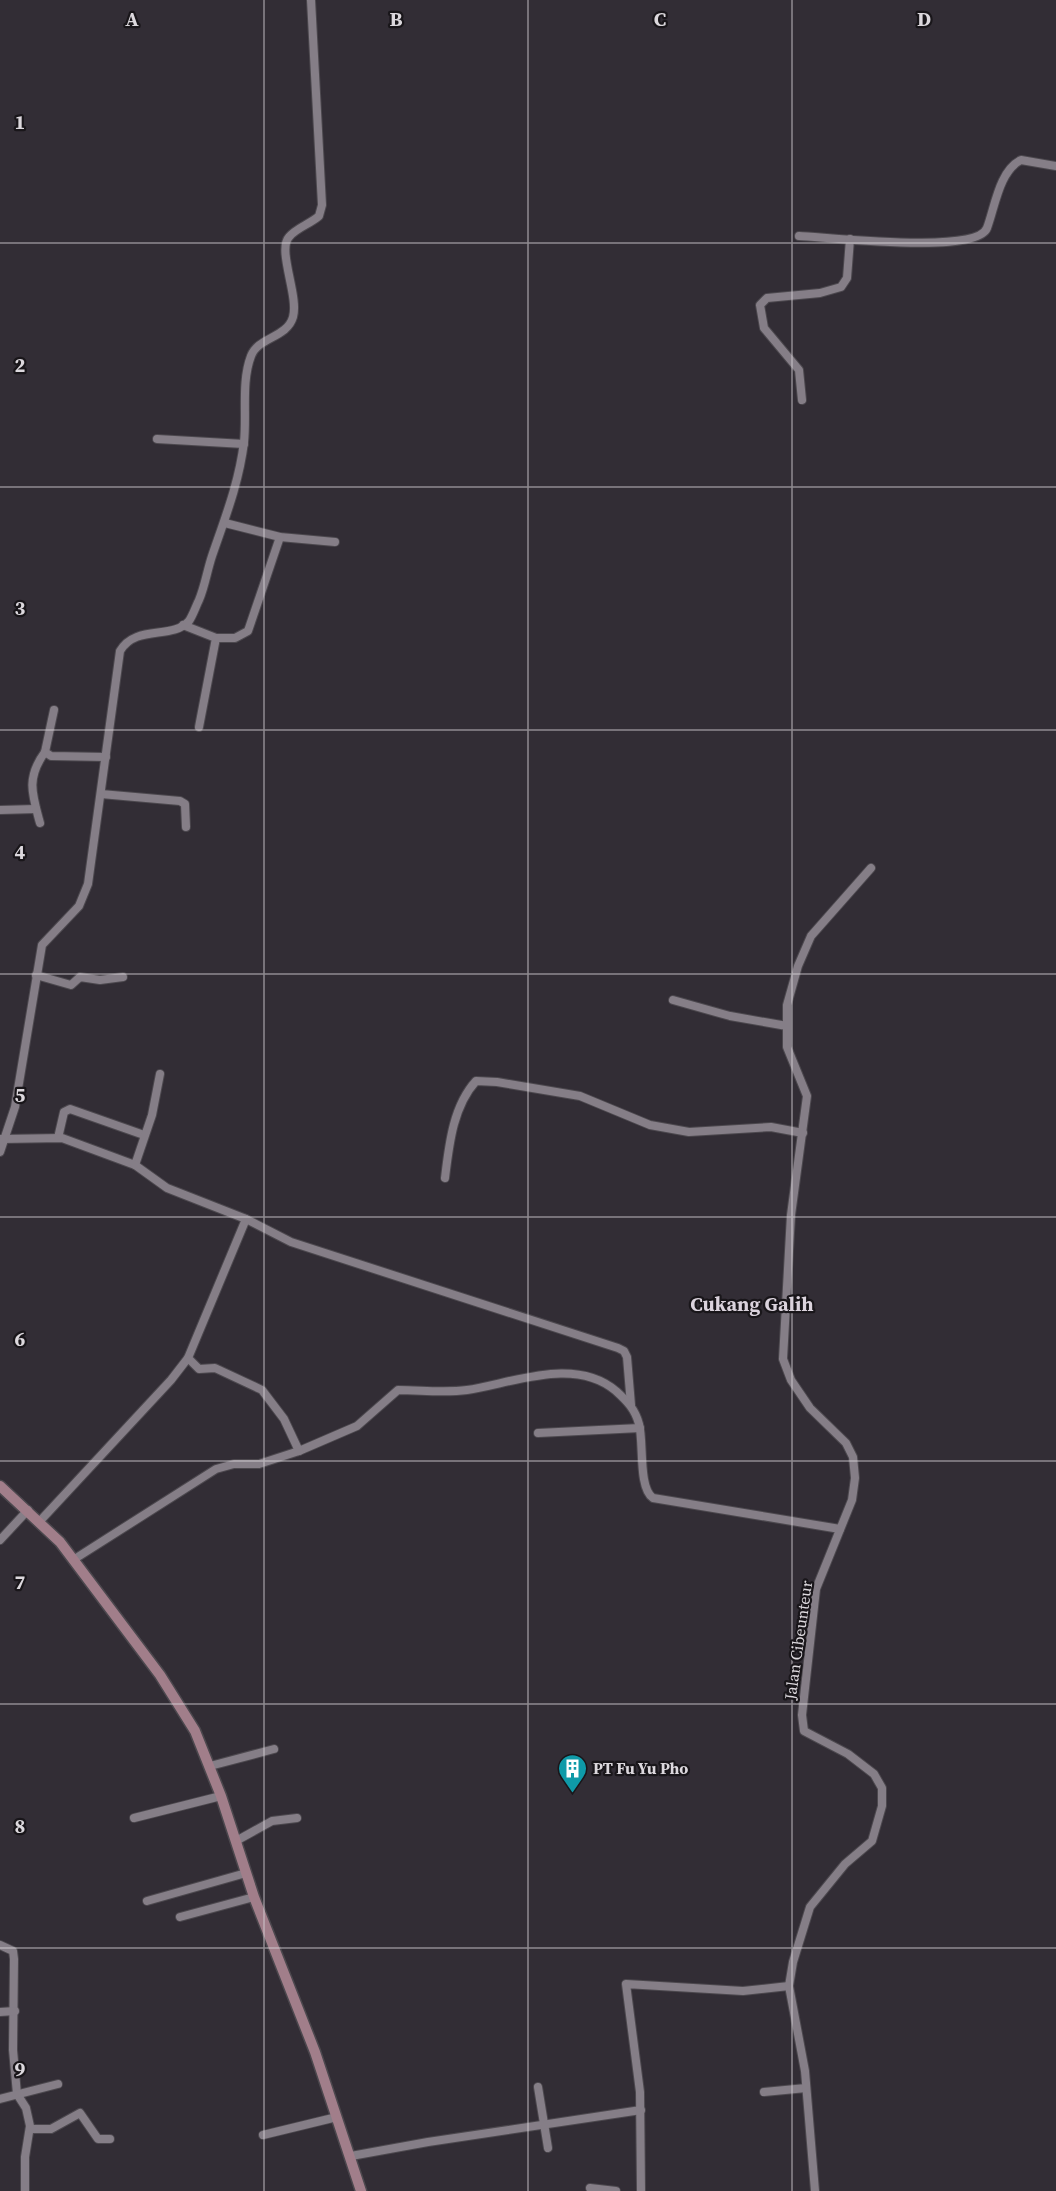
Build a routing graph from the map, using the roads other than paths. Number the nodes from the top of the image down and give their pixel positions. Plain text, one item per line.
1 (311, 0) edge
2 (1056, 166) edge
3 (799, 236) dead end
4 (850, 239) junction
5 (802, 400) dead end
6 (157, 439) dead end
7 (244, 444) junction
8 (225, 523) junction
9 (280, 537) junction
10 (335, 542) dead end
11 (183, 625) junction
12 (216, 638) junction
13 (54, 710) dead end
14 (199, 727) dead end
15 (45, 752) junction
16 (106, 757) junction
17 (101, 794) junction
18 (36, 809) junction
19 (0, 810) edge
20 (40, 823) dead end
21 (186, 827) dead end
22 (872, 868) dead end
23 (36, 975) junction
24 (123, 977) dead end
25 (673, 1000) dead end
26 (787, 1026) junction
27 (160, 1074) dead end
28 (802, 1133) junction
29 (144, 1135) junction
30 (58, 1138) junction
31 (3, 1139) edge
32 (0, 1152) edge
33 (135, 1165) junction
34 (445, 1178) dead end
35 (246, 1219) junction
36 (188, 1358) junction
37 (631, 1405) junction
38 (640, 1428) junction
39 (538, 1433) dead end
40 (298, 1451) junction
41 (0, 1486) edge
42 (28, 1510) junction
43 (40, 1521) junction
44 (840, 1528) junction
45 (0, 1540) edge
46 (73, 1560) junction
47 (274, 1749) dead end
48 (210, 1766) junction
49 (221, 1796) junction
50 (134, 1818) dead end
51 (297, 1818) dead end
52 (236, 1841) junction
53 (246, 1873) junction
54 (254, 1897) junction
55 (147, 1901) dead end
56 (180, 1917) dead end
57 (0, 1945) edge
58 (789, 1986) junction
59 (15, 2011) junction
60 (0, 2012) edge
61 (58, 2084) dead end
62 (538, 2087) dead end
63 (806, 2088) junction
64 (764, 2092) dead end
65 (16, 2094) junction
66 (0, 2099) edge
67 (641, 2110) junction
68 (337, 2117) junction
69 (544, 2126) junction
70 (30, 2129) junction
71 (263, 2134) dead end
72 (110, 2139) dead end
73 (548, 2148) dead end
74 (351, 2157) junction
75 (590, 2188) dead end
76 (25, 2191) edge
77 (362, 2191) edge
78 (616, 2191) edge
79 (641, 2191) edge
80 (815, 2191) edge

1 - 7 street
2 - 4 street
3 - 4 street
4 - 5 street
6 - 7 street
7 - 8 street
8 - 9 street
8 - 11 street
9 - 10 street
9 - 12 street
11 - 12 street
11 - 16 street
12 - 14 street
13 - 15 street
15 - 16 street
15 - 18 street
16 - 17 street
17 - 21 street
17 - 23 street
18 - 19 street
18 - 20 street
22 - 26 street, Jalan Cibeunteur
23 - 24 street
23 - 31 street
25 - 26 street
26 - 28 street, Jalan Cibeunteur
27 - 29 street
28 - 34 street
28 - 44 street, Jalan Cibeunteur
29 - 30 street
29 - 33 street
30 - 31 street
30 - 33 street
31 - 32 street
33 - 35 street
35 - 36 street
35 - 37 street
36 - 40 street
36 - 43 street
37 - 38 street
37 - 40 street
38 - 39 street
38 - 44 street
40 - 46 street
41 - 42 street
42 - 43 street
42 - 45 street
43 - 46 street
44 - 58 street, Jalan Cibeunteur
46 - 48 street
47 - 48 street
48 - 49 street
49 - 50 street
49 - 52 street
51 - 52 street
52 - 53 street
53 - 54 street
53 - 55 street
54 - 56 street
54 - 68 street
57 - 59 street
58 - 63 street, Jalan Cibeunteur
58 - 67 street
59 - 60 street
59 - 65 street
61 - 65 street
62 - 69 street
63 - 64 street
63 - 80 street, Jalan Cibeunteur
65 - 66 street
65 - 70 street
67 - 69 street
67 - 79 street
68 - 71 street
68 - 74 street
69 - 73 street
69 - 74 street
70 - 72 street
70 - 76 street
74 - 77 street
75 - 78 street

